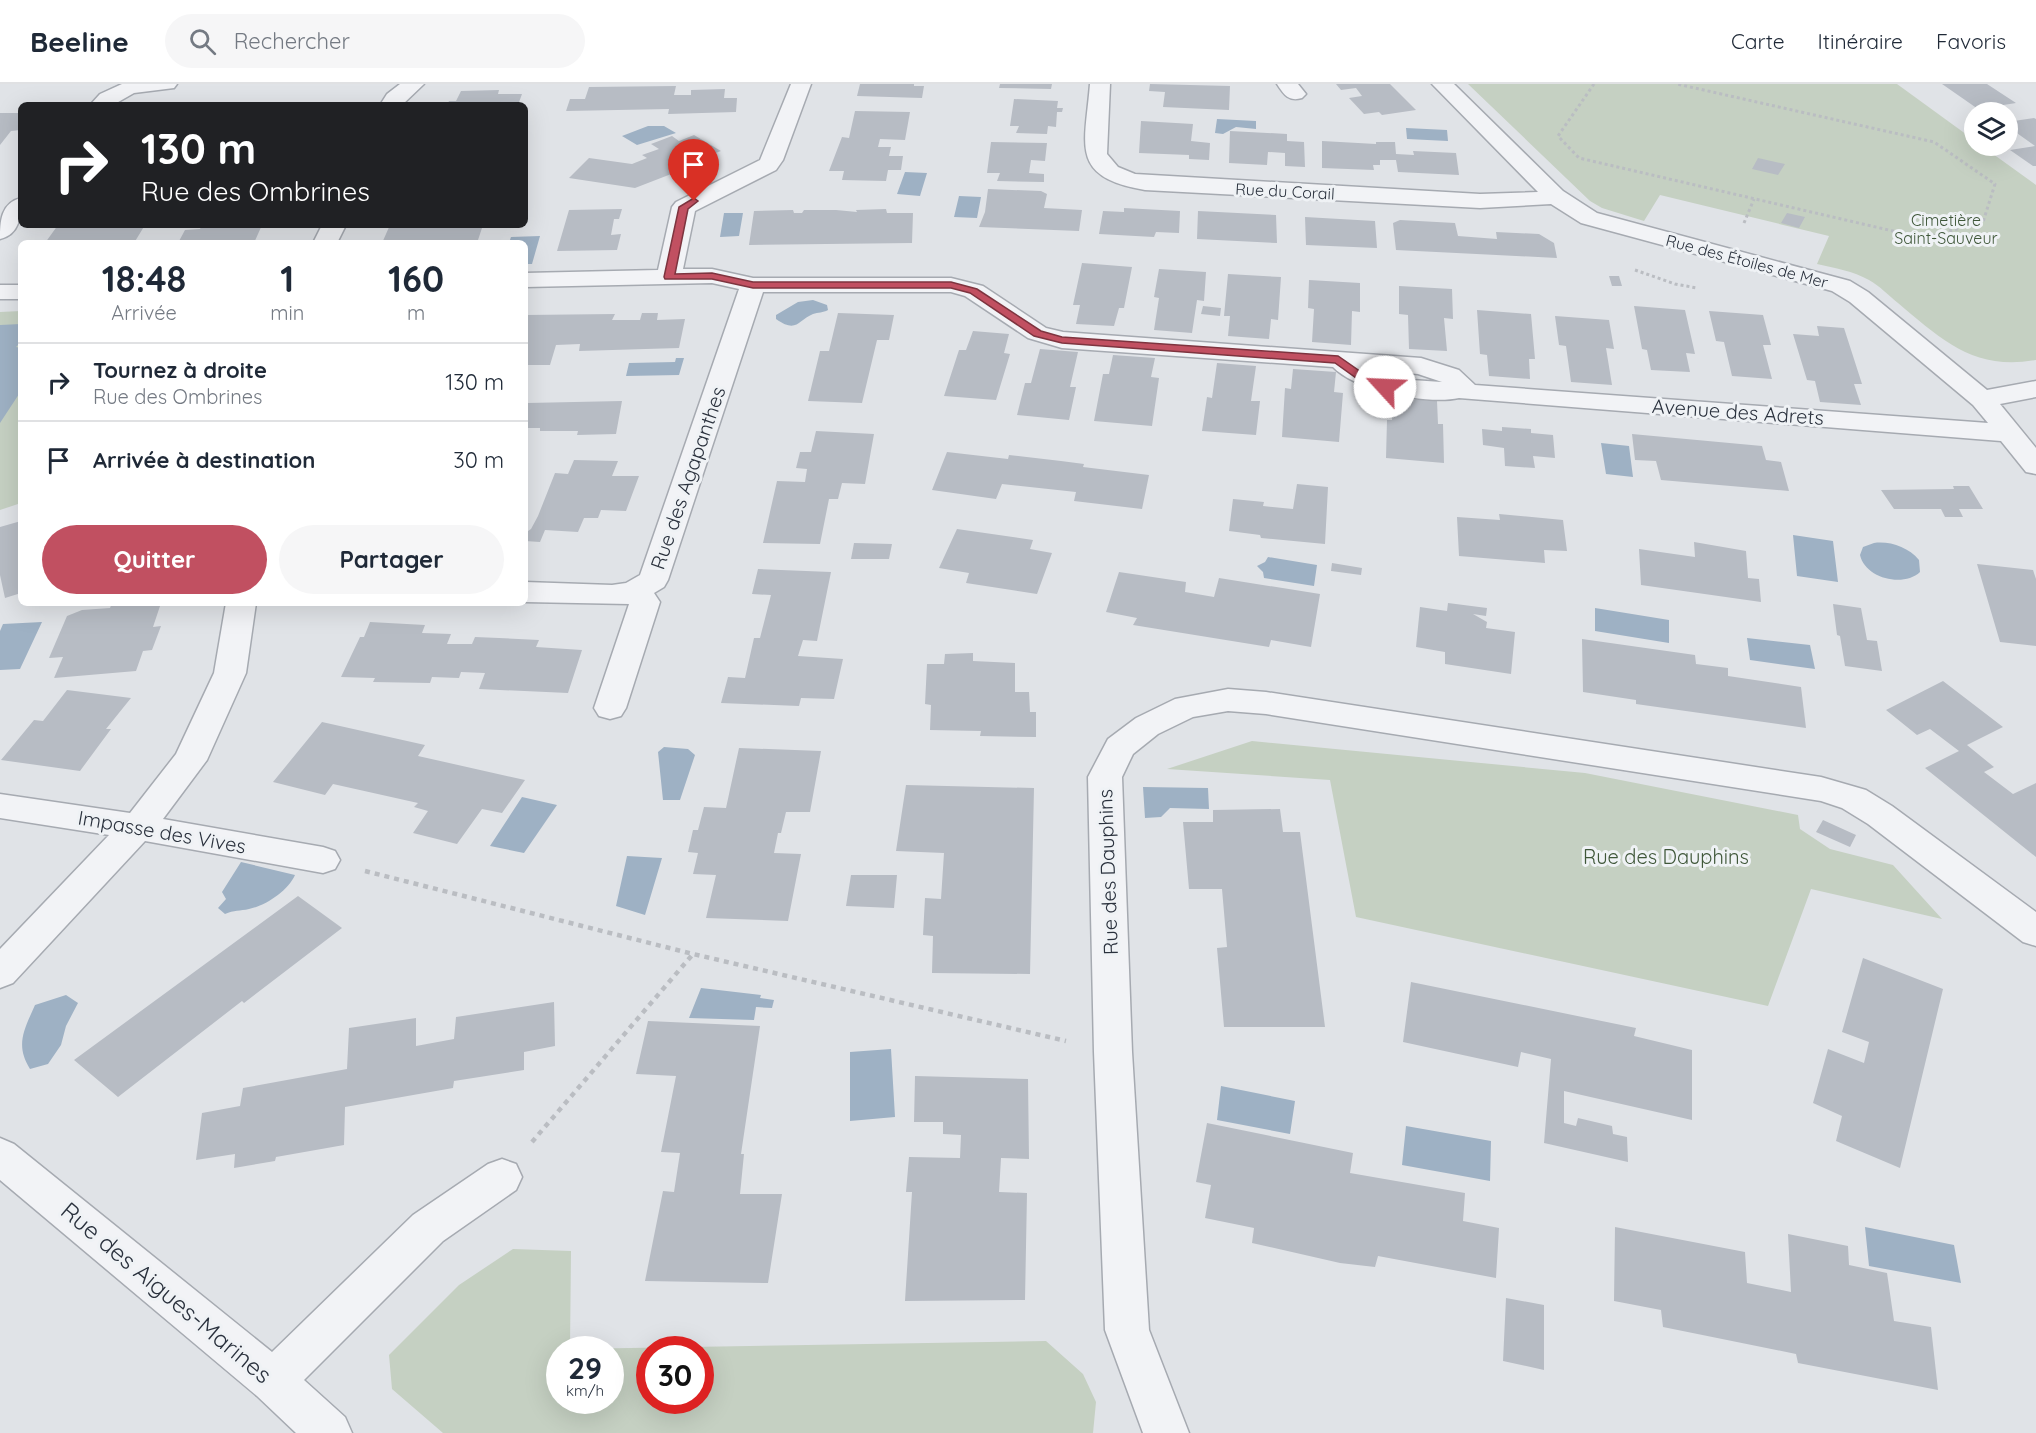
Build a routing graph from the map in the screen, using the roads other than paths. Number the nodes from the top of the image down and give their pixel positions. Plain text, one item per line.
1 (167, 84) edge
2 (414, 84) edge
3 (801, 84) edge
4 (1100, 84) edge
5 (1442, 84) edge
6 (390, 96) edge
7 (104, 102) edge
8 (1555, 196) junction
9 (18, 209) edge
10 (0, 232) edge
11 (669, 277) junction
12 (528, 279) edge
13 (753, 285) junction
14 (0, 292) edge
15 (18, 292) edge
16 (2036, 390) edge
17 (1982, 399) junction
18 (2007, 433) junction
19 (2036, 466) edge
20 (528, 592) edge
21 (634, 592) junction
22 (241, 606) edge
23 (610, 708) dead end
24 (0, 806) edge
25 (138, 826) junction
26 (323, 860) road end
27 (2036, 932) edge
28 (0, 973) edge
29 (0, 1156) edge
30 (502, 1177) road end
31 (273, 1381) junction
32 (329, 1433) edge
33 (1166, 1433) edge

1 - 7 street
2 - 6 street
3 - 11 street
4 - 8 street, Rue du Corail
5 - 8 street, Rue des Étoiles de Mer
8 - 17 street, Rue des Étoiles de Mer
9 - 10 street
11 - 12 street, Avenue des Adrets
11 - 13 street, Avenue des Adrets
13 - 18 street, Avenue des Adrets
13 - 21 street, Rue des Agapanthes
14 - 15 street
16 - 17 street
17 - 18 street, Rue des Étoiles de Mer
18 - 19 street, Rue des Étoiles de Mer
20 - 21 street, Rue des Agapanthes
21 - 23 street
22 - 25 street
24 - 25 street, Impasse des Vives
25 - 26 street, Impasse des Vives
25 - 28 street
27 - 33 street, Rue des Dauphins
29 - 31 street, Rue des Aigues-Marines
30 - 31 street
31 - 32 street, Rue des Aigues-Marines

